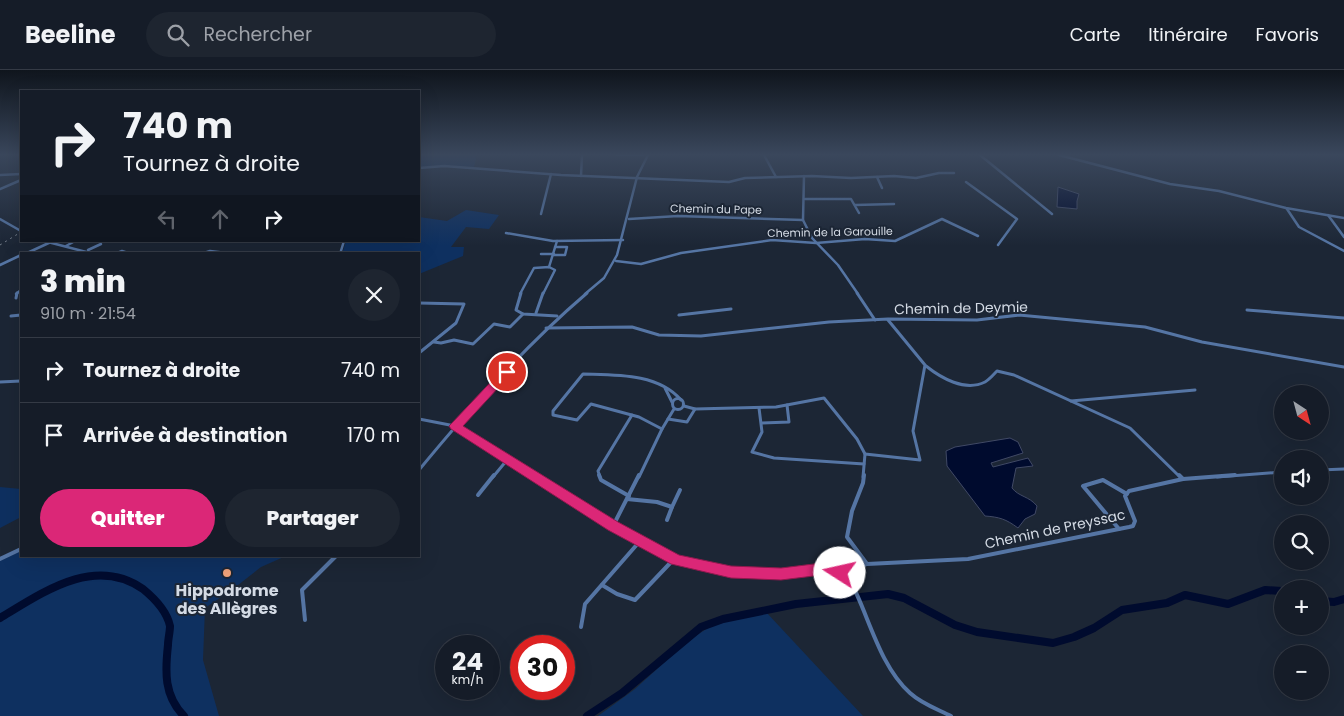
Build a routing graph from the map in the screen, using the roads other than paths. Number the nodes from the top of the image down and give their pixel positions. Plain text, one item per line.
1 (547, 185) edge
2 (635, 185) edge
3 (804, 185) edge
4 (881, 185) edge
5 (970, 185) edge
6 (1017, 185) edge
7 (1178, 185) edge
8 (882, 188) dead end
9 (805, 199) junction
10 (894, 204) dead end
11 (855, 205) junction
12 (1286, 208) junction
13 (859, 213) dead end
14 (541, 214) dead end
15 (1052, 214) dead end
16 (1328, 215) junction
17 (1344, 218) edge
18 (0, 219) edge
19 (629, 219) junction
20 (803, 220) junction
21 (20, 230) edge
22 (506, 233) dead end
23 (978, 236) dead end
24 (1344, 237) edge
25 (557, 240) junction
26 (624, 240) junction
27 (73, 242) edge
28 (49, 243) joint
29 (816, 243) junction
30 (101, 244) dead end
31 (998, 245) dead end
32 (65, 247) junction
33 (555, 247) junction
34 (87, 251) joint
35 (1344, 251) edge
36 (29, 252) edge
37 (541, 254) dead end
38 (553, 254) junction
39 (20, 255) edge
40 (616, 261) junction
41 (0, 265) edge
42 (549, 267) junction
43 (20, 291) edge
44 (16, 298) dead end
45 (420, 303) edge
46 (731, 309) dead end
47 (1247, 310) dead end
48 (536, 313) junction
49 (523, 314) junction
50 (20, 315) edge
51 (679, 315) dead end
52 (11, 316) dead end
53 (557, 316) junction
54 (1344, 318) edge
55 (888, 319) junction
56 (876, 320) junction
57 (546, 328) junction
58 (434, 342) junction
59 (420, 352) edge
60 (925, 366) junction
61 (1344, 367) edge
62 (20, 381) edge
63 (0, 382) edge
64 (664, 387) junction
65 (1195, 390) dead end
66 (681, 400) junction
67 (1070, 401) junction
68 (672, 402) junction
69 (787, 405) junction
70 (684, 406) junction
71 (759, 408) junction
72 (674, 409) junction
73 (695, 409) junction
74 (632, 415) junction
75 (420, 419) edge
76 (668, 419) junction
77 (762, 423) junction
78 (455, 426) junction
79 (662, 431) junction
80 (864, 454) junction
81 (507, 460) junction
82 (864, 464) junction
83 (420, 469) edge
84 (1344, 469) edge
85 (1329, 470) edge
86 (1274, 473) edge
87 (1183, 479) junction
88 (680, 490) dead end
89 (1126, 494) junction
90 (478, 495) dead end
91 (628, 498) junction
92 (672, 507) junction
93 (666, 520) dead end
94 (613, 526) junction
95 (1119, 529) junction
96 (640, 541) junction
97 (20, 549) edge
98 (335, 557) edge
99 (0, 559) edge
100 (674, 559) junction
101 (867, 564) junction
102 (852, 570) junction
103 (840, 571) junction
104 (850, 580) junction
105 (602, 584) junction
106 (305, 620) dead end
107 (581, 627) dead end
108 (949, 716) edge

1 - 14 street
2 - 19 street
3 - 9 street
4 - 8 street
5 - 31 street
6 - 15 street
7 - 12 street
9 - 11 street
9 - 20 street
10 - 11 street
11 - 13 street
12 - 16 street
12 - 35 street
16 - 17 street
16 - 24 street
18 - 21 street
19 - 20 street, Chemin du Pape
19 - 26 street
20 - 29 street
22 - 25 street
23 - 29 street, Chemin de la Garouille
25 - 26 street
25 - 33 street
26 - 40 street
27 - 32 street
28 - 32 street
28 - 36 street
29 - 40 street, Chemin de la Garouille
29 - 56 street
30 - 34 street
32 - 34 street
33 - 38 street
33 - 38 street
37 - 38 street
38 - 42 street
39 - 41 street
40 - 53 street
42 - 48 street
42 - 49 street
43 - 44 street
45 - 58 street
46 - 51 street
47 - 54 street
48 - 49 street
48 - 53 street
49 - 58 street
50 - 52 street
53 - 57 street
55 - 56 street, Chemin de Deymie
55 - 60 street
55 - 61 street, Chemin de Deymie
56 - 57 street, Chemin de Deymie
57 - 78 street
58 - 59 street
60 - 67 street
60 - 80 street
62 - 63 street
64 - 66 street
64 - 68 street
64 - 74 street
65 - 67 street
66 - 68 street
66 - 70 street
67 - 87 street
68 - 72 street
69 - 71 street
69 - 77 street
69 - 80 street
70 - 72 street
70 - 73 street
71 - 73 street
71 - 77 street
72 - 76 street
73 - 76 street
74 - 79 street
74 - 91 street
75 - 78 street
76 - 79 street
77 - 82 street
78 - 81 street, Chemin de Preyssac
78 - 83 street
79 - 91 street
80 - 82 street
81 - 90 street
81 - 94 street, Chemin de Preyssac
82 - 101 street
84 - 85 street
86 - 87 street, Chemin de Preyssac
87 - 89 street, Chemin de Preyssac
88 - 92 street
89 - 95 street, Chemin de Preyssac
89 - 95 street
91 - 92 street
91 - 94 street
92 - 93 street
94 - 96 street, Chemin de Preyssac
95 - 101 street, Chemin de Preyssac
96 - 100 street, Chemin de Preyssac
96 - 105 street
97 - 99 street
98 - 106 street
100 - 103 street, Chemin de Preyssac
100 - 105 street
101 - 102 street, Chemin de Preyssac
102 - 103 street, Chemin de Preyssac
102 - 104 street
103 - 104 street
104 - 108 street
105 - 107 street

